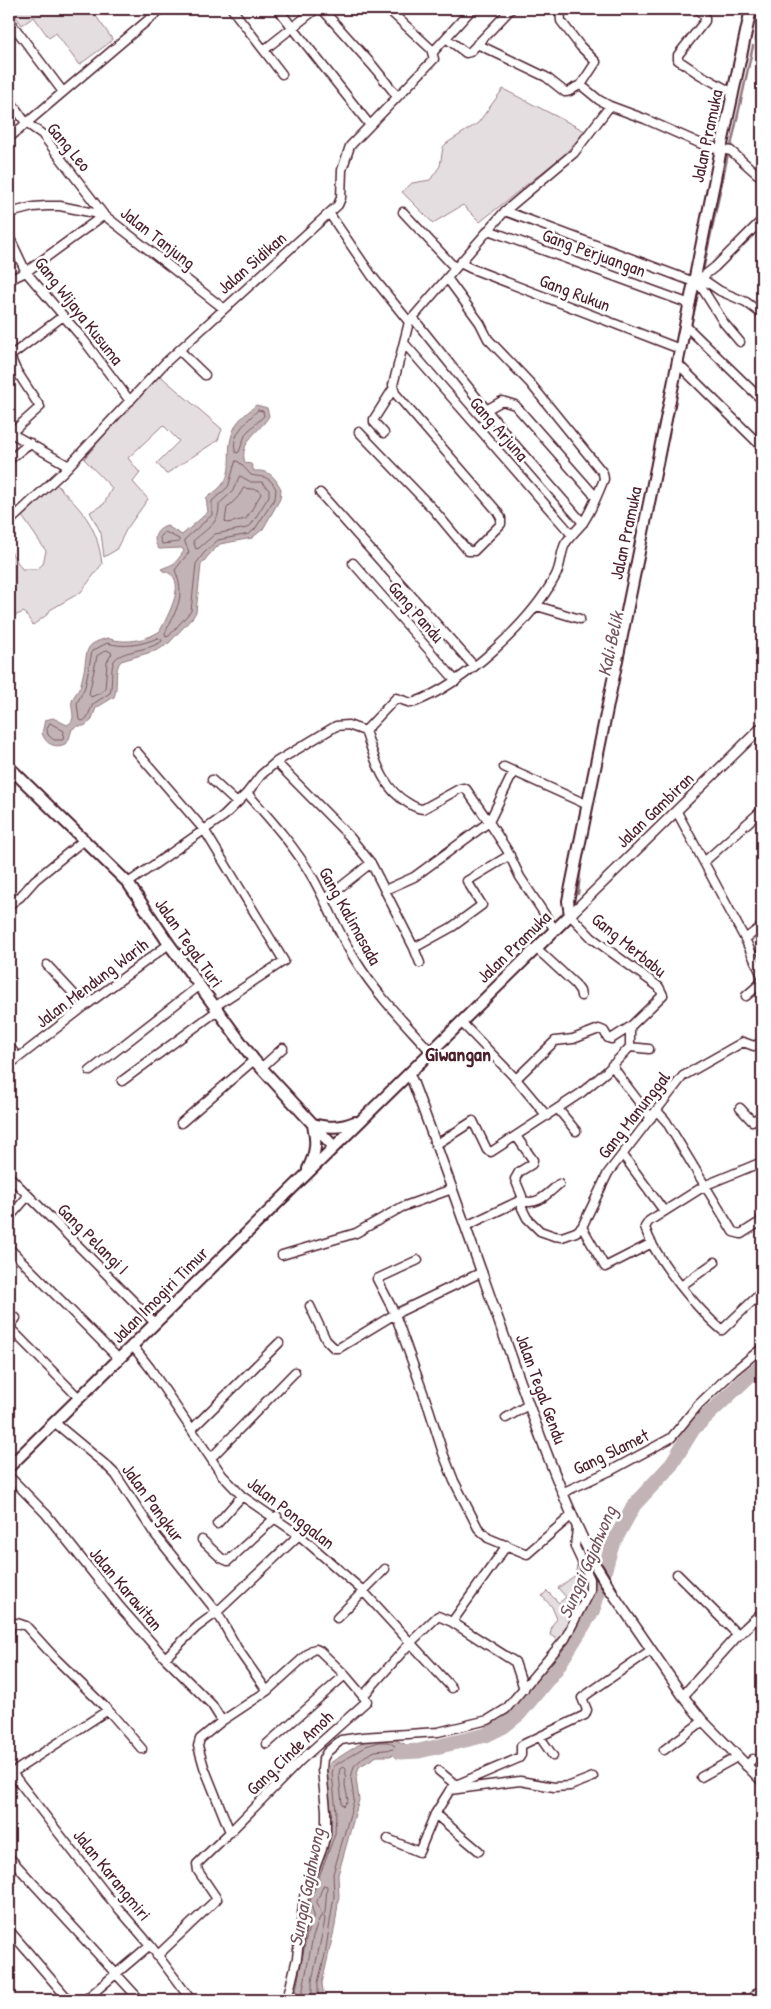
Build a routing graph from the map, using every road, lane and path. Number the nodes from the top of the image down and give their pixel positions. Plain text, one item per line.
1 (161, 9) edge
2 (232, 9) edge
3 (278, 9) edge
4 (316, 9) edge
5 (322, 9) edge
6 (388, 9) edge
7 (472, 9) edge
8 (511, 9) edge
9 (560, 9) edge
10 (698, 9) edge
11 (751, 9) edge
12 (9, 20) edge
13 (292, 28) junction
14 (446, 38) junction
15 (477, 44) junction
16 (264, 50) junction
17 (433, 52) junction
18 (282, 74) dead end
19 (581, 85) junction
20 (63, 92) junction
21 (733, 93) junction
22 (398, 96) junction
23 (9, 99) edge
24 (610, 106) junction
25 (26, 123) junction
26 (369, 124) junction
27 (9, 138) edge
28 (721, 149) junction
29 (758, 174) dead end
30 (505, 211) junction
31 (404, 212) dead end
32 (9, 213) edge
33 (330, 213) junction
34 (104, 215) junction
35 (762, 220) edge
36 (488, 230) junction
37 (9, 236) edge
38 (458, 265) junction
39 (26, 272) junction
40 (447, 278) junction
41 (9, 280) edge
42 (699, 281) junction
43 (690, 304) junction
44 (223, 308) junction
45 (762, 314) edge
46 (63, 316) junction
47 (411, 320) junction
48 (685, 325) junction
49 (83, 339) junction
50 (740, 342) dead end
51 (404, 343) junction
52 (76, 345) dead end
53 (680, 349) junction
54 (179, 350) junction
55 (9, 356) edge
56 (678, 363) junction
57 (205, 375) dead end
58 (393, 389) junction
59 (762, 400) edge
60 (130, 401) junction
61 (486, 410) junction
62 (10, 432) edge
63 (359, 432) dead end
64 (384, 433) dead end
65 (30, 443) junction
66 (762, 447) edge
67 (9, 460) edge
68 (69, 466) junction
69 (320, 493) dead end
70 (596, 497) junction
71 (9, 522) edge
72 (583, 523) junction
73 (572, 535) junction
74 (354, 563) dead end
75 (537, 606) junction
76 (580, 619) dead end
77 (474, 666) junction
78 (456, 680) junction
79 (762, 727) edge
80 (365, 731) junction
81 (136, 752) dead end
82 (276, 762) junction
83 (9, 767) edge
84 (504, 767) dead end
85 (514, 771) junction
86 (212, 780) dead end
87 (246, 793) junction
88 (237, 803) junction
89 (588, 805) junction
90 (762, 810) edge
91 (677, 812) junction
92 (489, 822) junction
93 (205, 831) junction
94 (85, 839) junction
95 (510, 855) junction
96 (704, 862) junction
97 (371, 863) junction
98 (128, 883) junction
99 (385, 890) junction
100 (324, 900) junction
101 (9, 905) edge
102 (570, 915) junction
103 (762, 926) edge
104 (555, 930) junction
105 (745, 939) junction
106 (169, 944) junction
107 (414, 948) junction
108 (536, 948) junction
109 (420, 963) dead end
110 (47, 965) dead end
111 (761, 972) edge
112 (762, 982) edge
113 (199, 986) junction
114 (581, 996) dead end
115 (746, 996) dead end
116 (84, 1006) junction
117 (215, 1009) junction
118 (461, 1022) junction
119 (630, 1027) junction
120 (762, 1042) edge
121 (9, 1046) edge
122 (630, 1047) junction
123 (283, 1048) dead end
124 (649, 1049) dead end
125 (431, 1052) junction
126 (18, 1058) junction
127 (257, 1064) junction
128 (9, 1065) edge
129 (612, 1066) junction
130 (90, 1071) dead end
131 (408, 1074) junction
132 (516, 1079) junction
133 (122, 1081) dead end
134 (740, 1108) dead end
135 (558, 1109) junction
136 (657, 1111) junction
137 (547, 1116) junction
138 (762, 1116) edge
139 (651, 1118) junction
140 (362, 1119) junction
141 (181, 1123) dead end
142 (313, 1124) junction
143 (576, 1131) dead end
144 (516, 1136) junction
145 (437, 1144) junction
146 (334, 1147) junction
147 (623, 1155) junction
148 (762, 1162) edge
149 (305, 1175) junction
150 (9, 1176) edge
151 (559, 1184) dead end
152 (706, 1185) junction
153 (452, 1189) junction
154 (28, 1196) junction
155 (521, 1200) junction
156 (664, 1211) junction
157 (762, 1217) edge
158 (9, 1218) edge
159 (466, 1226) junction
160 (582, 1228) junction
161 (652, 1243) junction
162 (9, 1248) edge
163 (282, 1255) dead end
164 (418, 1260) dead end
165 (715, 1262) dead end
166 (482, 1272) junction
167 (681, 1286) junction
168 (762, 1292) edge
169 (310, 1306) dead end
170 (395, 1314) junction
171 (16, 1318) dead end
172 (155, 1323) junction
173 (279, 1343) dead end
174 (132, 1345) junction
175 (762, 1348) edge
176 (119, 1359) junction
177 (295, 1372) dead end
178 (79, 1398) junction
179 (528, 1405) junction
180 (506, 1418) dead end
181 (54, 1422) junction
182 (192, 1429) junction
183 (211, 1458) junction
184 (9, 1467) edge
185 (9, 1476) edge
186 (564, 1492) junction
187 (242, 1496) junction
188 (572, 1515) junction
189 (276, 1517) junction
190 (217, 1524) dead end
191 (577, 1528) junction
192 (299, 1535) junction
193 (202, 1540) dead end
194 (507, 1545) junction
195 (597, 1568) joint
196 (385, 1569) dead end
197 (677, 1574) dead end
198 (611, 1590) joint
199 (364, 1591) junction
200 (217, 1612) junction
201 (762, 1613) edge
202 (338, 1618) dead end
203 (452, 1622) junction
204 (10, 1625) edge
205 (738, 1635) junction
206 (410, 1642) junction
207 (649, 1651) junction
208 (165, 1658) junction
209 (345, 1675) junction
210 (452, 1688) dead end
211 (524, 1689) junction
212 (267, 1691) junction
213 (364, 1695) junction
214 (683, 1696) junction
215 (108, 1710) junction
216 (222, 1720) junction
217 (703, 1721) junction
218 (540, 1737) junction
219 (266, 1744) dead end
220 (142, 1749) dead end
221 (664, 1750) dead end
222 (553, 1756) dead end
223 (737, 1757) junction
224 (753, 1759) dead end
225 (746, 1766) junction
226 (10, 1770) edge
227 (439, 1771) dead end
228 (592, 1777) dead end
229 (701, 1777) dead end
230 (762, 1781) edge
231 (453, 1788) junction
232 (435, 1814) junction
233 (230, 1832) junction
234 (388, 1839) dead end
235 (479, 1852) dead end
236 (9, 1857) edge
237 (9, 1930) edge
238 (150, 1945) junction
239 (158, 1956) junction
240 (115, 1973) junction
241 (762, 1989) edge
242 (69, 2000) edge
243 (85, 2000) edge
244 (140, 2000) edge
245 (191, 2000) edge
246 (287, 2000) edge
247 (749, 2000) edge

1 - 20 street
2 - 16 street
3 - 13 street
4 - 13 street
5 - 22 street
6 - 17 street
7 - 14 street, Jalan Sidikan
8 - 15 street
9 - 19 street
10 - 21 street
11 - 21 main road, Jalan Pramuka
12 - 20 street
13 - 16 street
13 - 26 street
14 - 15 street
14 - 17 street, Jalan Sidikan
15 - 19 street
16 - 18 street
17 - 22 street, Jalan Sidikan
19 - 24 street
20 - 25 street
21 - 28 main road, Jalan Pramuka
22 - 26 street, Jalan Sidikan
23 - 25 street, Gang Leo
24 - 28 street
24 - 30 street
25 - 27 street
25 - 34 street, Gang Leo
26 - 33 street, Jalan Sidikan
28 - 29 street
28 - 42 main road, Jalan Pramuka
30 - 36 street
30 - 42 street
31 - 38 street
32 - 34 street, Jalan Tanjung
33 - 44 street, Jalan Sidikan
33 - 47 street
34 - 39 street
34 - 44 street, Jalan Tanjung
35 - 42 street
36 - 38 street
36 - 43 street, Gang Perjuangan
37 - 39 street, Gang Wijaya Kusuma
38 - 40 street
38 - 53 street, Gang Rukun
39 - 41 street
39 - 46 street, Gang Wijaya Kusuma
40 - 47 street
40 - 70 street
42 - 43 main road, Jalan Pramuka
42 - 45 street
42 - 50 street
43 - 48 main road, Jalan Pramuka
44 - 54 street, Jalan Sidikan
46 - 49 street, Gang Wijaya Kusuma
46 - 55 street
47 - 51 street
47 - 61 street
48 - 53 main road, Jalan Pramuka
48 - 59 street
49 - 52 street
49 - 60 street, Gang Wijaya Kusuma
51 - 58 street
51 - 73 street, Gang Arjuna
53 - 56 main road, Jalan Pramuka
54 - 57 street
54 - 60 street, Jalan Sidikan
55 - 62 street
56 - 66 street
56 - 89 main road, Jalan Pramuka
58 - 63 street
58 - 64 street
60 - 68 street, Jalan Sidikan
61 - 70 street
61 - 72 street
62 - 65 street
65 - 67 street
65 - 68 street
68 - 71 street, Jalan Sidikan
69 - 77 street
70 - 72 street
72 - 73 street
73 - 75 street
74 - 78 street, Gang Pandu
75 - 76 street
75 - 77 street
77 - 78 street
78 - 80 street
79 - 91 street, Jalan Gambiran
80 - 82 street
80 - 92 street
81 - 93 street
82 - 87 street
82 - 97 street
83 - 94 main road, Jalan Tegal Turi
84 - 85 street
85 - 89 street
85 - 92 street
86 - 88 street
87 - 88 street
87 - 100 street, Gang Kalimasada
88 - 93 street
89 - 102 main road, Jalan Pramuka
90 - 96 street
91 - 96 street
91 - 102 street, Jalan Gambiran
92 - 95 street
92 - 99 street
93 - 98 street
93 - 117 street
94 - 98 main road, Jalan Tegal Turi
94 - 101 street
95 - 104 street
95 - 107 street
96 - 105 street
97 - 99 street
97 - 100 street
98 - 106 main road, Jalan Tegal Turi
99 - 107 street
100 - 125 street, Gang Kalimasada
102 - 104 main road, Jalan Pramuka
102 - 119 street, Gang Merbabu
103 - 105 street
104 - 108 main road, Jalan Pramuka
105 - 111 street
106 - 113 main road, Jalan Tegal Turi
106 - 116 street, Jalan Mendung Warih
107 - 109 street
108 - 114 street
108 - 118 main road, Jalan Pramuka
110 - 116 street
112 - 115 street
113 - 117 main road, Jalan Tegal Turi
113 - 130 street
116 - 126 street, Jalan Mendung Warih
117 - 127 main road, Jalan Tegal Turi
117 - 133 street
118 - 125 main road, Jalan Pramuka
118 - 132 street
119 - 122 street
119 - 132 street
120 - 136 street, Gang Manunggal
121 - 126 street
122 - 124 street
122 - 129 street
123 - 127 street
125 - 131 main road, Jalan Pramuka
126 - 128 street, Jalan Mendung Warih
127 - 141 street
127 - 142 main road, Jalan Tegal Turi
129 - 135 street
129 - 139 street
131 - 140 main road, Jalan Pramuka
131 - 145 street, Jalan Tegal Gendu
132 - 137 street
134 - 138 street
135 - 137 street
135 - 143 street
136 - 139 street, Gang Manunggal
136 - 152 street
137 - 144 street
139 - 147 street, Gang Manunggal
140 - 142 main road
140 - 146 main road, Jalan Pramuka
142 - 146 main road, Jalan Tegal Turi
142 - 149 main road
144 - 145 street
144 - 155 street
145 - 153 street, Jalan Tegal Gendu
146 - 149 main road, Jalan Imogiri Timur
147 - 156 street
147 - 160 street, Gang Manunggal
148 - 152 street
149 - 172 main road, Jalan Imogiri Timur
150 - 154 street, Gang Pelangi I
151 - 155 street
152 - 156 street
152 - 157 street
153 - 159 street, Jalan Tegal Gendu
153 - 163 street
154 - 158 street
154 - 172 street, Gang Pelangi I
155 - 159 street
155 - 160 street
156 - 161 street
159 - 166 street, Jalan Tegal Gendu
160 - 161 street
161 - 167 street
162 - 176 street
164 - 170 street
165 - 167 street
166 - 170 street
166 - 179 street, Jalan Tegal Gendu
167 - 168 street
169 - 170 street
170 - 194 street
171 - 178 street
172 - 174 main road, Jalan Imogiri Timur
173 - 182 street
174 - 176 main road, Jalan Imogiri Timur
174 - 182 street, Jalan Ponggalan
175 - 186 street, Gang Slamet
176 - 178 main road, Jalan Imogiri Timur
177 - 183 street
178 - 181 main road, Jalan Imogiri Timur
179 - 180 street
179 - 186 street, Jalan Tegal Gendu
181 - 184 main road, Jalan Imogiri Timur
181 - 200 street, Jalan Pangkur
182 - 183 street, Jalan Ponggalan
183 - 187 street, Jalan Ponggalan
185 - 208 street, Jalan Karawitan
186 - 188 street, Jalan Tegal Gendu
187 - 189 street, Jalan Ponggalan
187 - 190 street
188 - 191 street, Jalan Tegal Gendu
188 - 194 street
189 - 192 street, Jalan Ponggalan
189 - 193 street
191 - 195 street, Jalan Tegal Gendu
191 - 211 street
192 - 199 street, Jalan Ponggalan
192 - 200 street
194 - 203 street
195 - 198 main road, Jalan Tegal Gendu
196 - 199 street
197 - 205 street
198 - 207 street, Jalan Tegal Gendu
199 - 202 street
199 - 206 street, Jalan Ponggalan
200 - 208 street
200 - 212 street, Jalan Pangkur
201 - 205 street
203 - 206 street
203 - 211 street
204 - 215 street
205 - 214 street
206 - 210 street, Jalan Ponggalan
206 - 213 street
207 - 214 street, Jalan Tegal Gendu
207 - 218 street
208 - 216 street, Jalan Karawitan
209 - 212 street
209 - 213 street
209 - 219 street
211 - 246 street
212 - 216 street
213 - 233 street, Gang Cinde Amoh
214 - 217 street, Jalan Tegal Gendu
215 - 220 street
215 - 226 street
216 - 233 street
217 - 221 street
217 - 223 street, Jalan Tegal Gendu
218 - 222 street
218 - 231 street
223 - 225 street, Jalan Tegal Gendu
223 - 229 street
224 - 225 street
225 - 230 street, Jalan Tegal Gendu
226 - 238 street, Jalan Karangmiri
227 - 231 street
228 - 231 street
231 - 232 street
232 - 234 street
232 - 235 street
233 - 239 street
236 - 240 street
237 - 242 street
238 - 239 street, Jalan Karangmiri
238 - 240 street
239 - 245 street, Jalan Karangmiri
240 - 243 street
240 - 244 street
241 - 247 street

